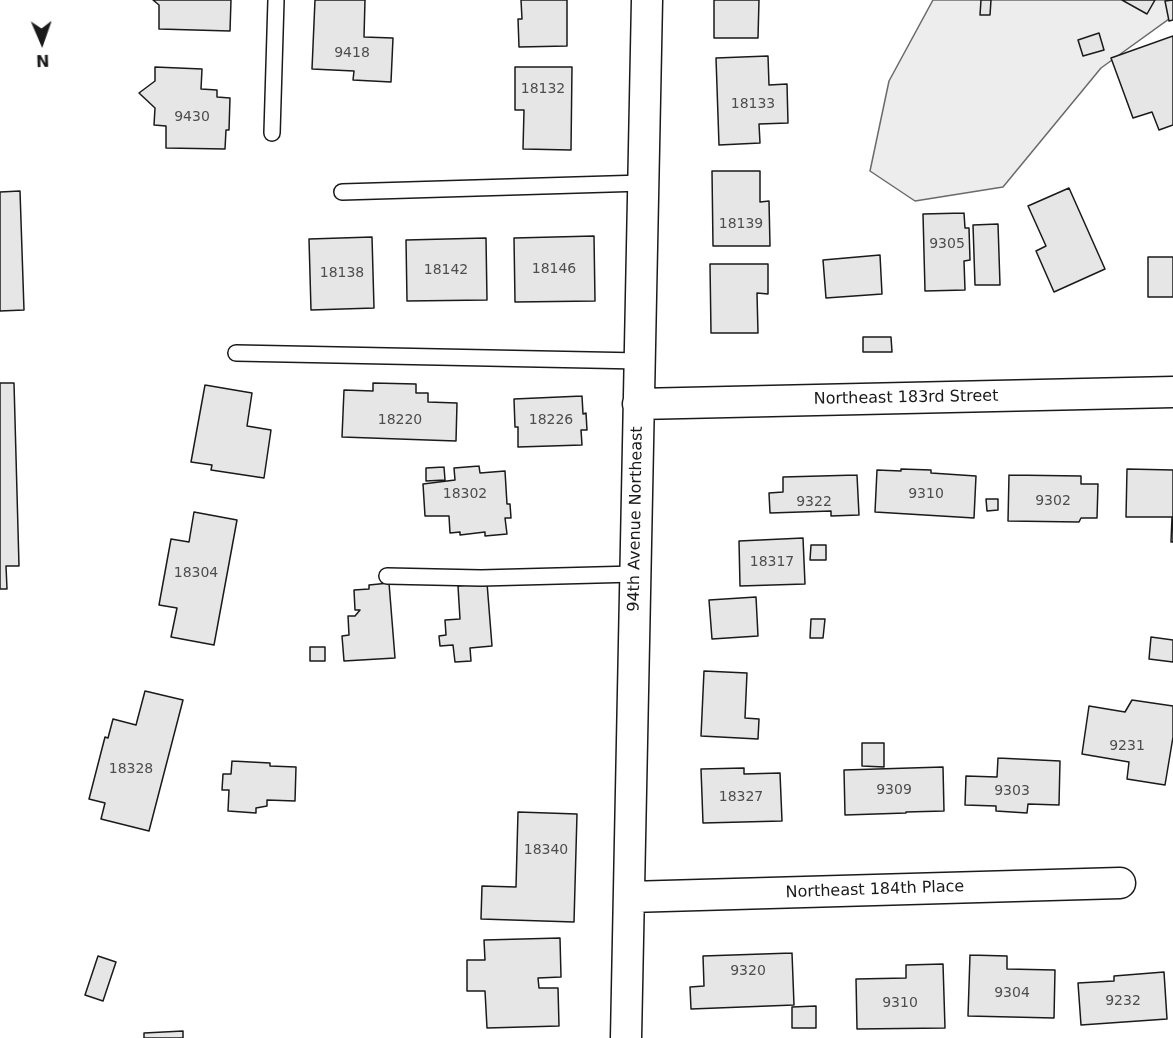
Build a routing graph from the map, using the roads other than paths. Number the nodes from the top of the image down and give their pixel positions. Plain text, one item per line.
1 (276, 0) edge
2 (647, 0) edge
3 (272, 133) dead end
4 (643, 183) junction
5 (342, 192) dead end
6 (236, 353) dead end
7 (639, 361) junction
8 (1173, 392) edge
9 (638, 404) junction
10 (635, 574) junction
11 (387, 576) dead end
12 (1120, 883) dead end
13 (629, 897) junction
14 (626, 1038) edge

1 - 3 lane
2 - 4 street, 94th Avenue Northeast
4 - 5 lane
4 - 7 street, 94th Avenue Northeast
6 - 7 lane
7 - 9 street, 94th Avenue Northeast
8 - 9 street, Northeast 183rd Street
9 - 10 street, 94th Avenue Northeast
10 - 11 lane
10 - 13 street, 94th Avenue Northeast
12 - 13 street, Northeast 184th Place
13 - 14 street, 94th Avenue Northeast

